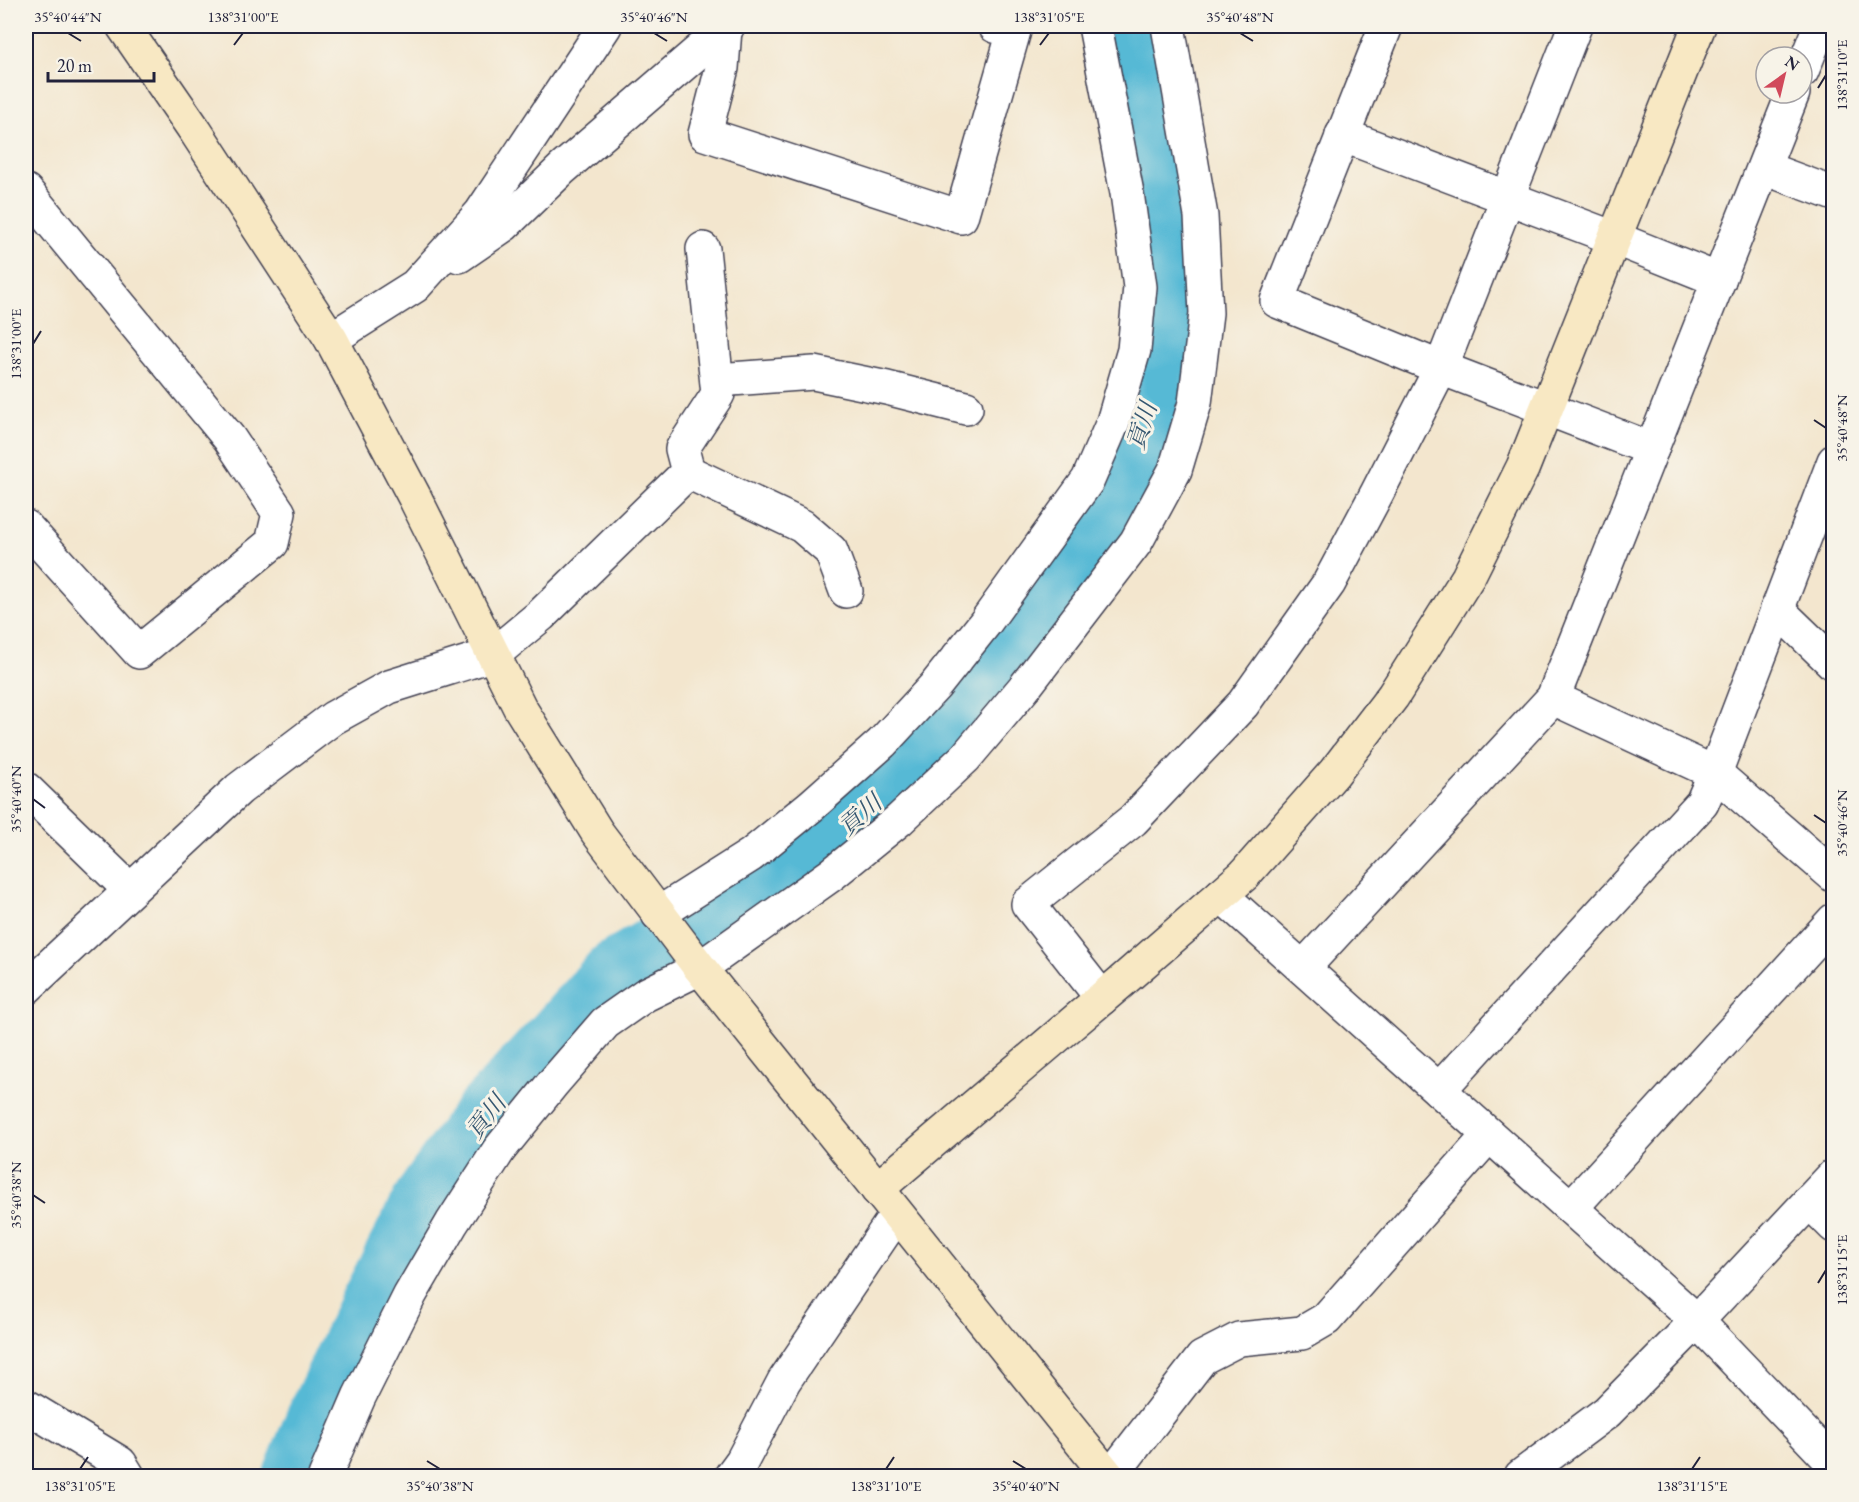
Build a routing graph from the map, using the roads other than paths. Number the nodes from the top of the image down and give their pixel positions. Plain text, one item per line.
1 (123, 26) edge
2 (605, 26) edge
3 (995, 26) edge
4 (1095, 26) edge
5 (1168, 26) edge
6 (1386, 26) edge
7 (1575, 26) edge
8 (1699, 26) edge
9 (1820, 26) edge
10 (727, 27) edge
11 (1812, 45) edge
12 (1788, 105) edge
13 (1342, 135) junction
14 (1764, 168) junction
15 (26, 190) edge
16 (1833, 194) edge
17 (1508, 198) junction
18 (1614, 238) junction
19 (703, 249) dead end
20 (1719, 279) junction
21 (415, 286) junction
22 (331, 339) junction
23 (1441, 368) junction
24 (717, 380) junction
25 (966, 408) dead end
26 (1546, 408) junction
27 (1652, 449) junction
28 (1833, 461) edge
29 (688, 472) junction
30 (26, 526) edge
31 (846, 591) dead end
32 (1777, 609) junction
33 (494, 654) junction
34 (1833, 664) edge
35 (1552, 698) junction
36 (1715, 772) junction
37 (26, 789) edge
38 (1833, 876) edge
39 (130, 890) junction
40 (1221, 895) junction
41 (658, 914) junction
42 (1833, 920) edge
43 (697, 963) junction
44 (1303, 968) junction
45 (26, 988) edge
46 (1102, 998) junction
47 (1439, 1090) junction
48 (1489, 1135) junction
49 (1833, 1175) edge
50 (887, 1201) junction
51 (1809, 1201) junction
52 (1570, 1208) junction
53 (1833, 1226) edge
54 (1697, 1321) junction
55 (26, 1406) edge
56 (1833, 1464) edge
57 (743, 1471) edge
58 (128, 1476) edge
59 (325, 1476) edge
60 (1109, 1476) edge
61 (1521, 1476) edge

1 - 22 street
2 - 21 street
3 - 10 street
4 - 41 street
5 - 43 street
6 - 13 street
7 - 17 street
8 - 18 street
9 - 11 street
10 - 21 street
12 - 14 street
13 - 17 street
13 - 23 street
14 - 16 street
14 - 20 street
15 - 30 street
17 - 18 street
17 - 23 street
18 - 20 street
18 - 26 street
19 - 24 street
20 - 27 street
21 - 22 street
22 - 33 street
23 - 26 street
23 - 46 street
24 - 25 street
24 - 29 street
26 - 27 street
26 - 40 street
27 - 35 street
28 - 32 street
29 - 31 street
29 - 33 street
32 - 34 street
32 - 36 street
33 - 39 street
33 - 41 street
35 - 36 street
35 - 44 street
36 - 38 street
36 - 47 street
37 - 39 street
39 - 45 street
40 - 44 street
40 - 46 street
41 - 43 street
42 - 52 street
43 - 50 street
43 - 59 street
44 - 47 street
46 - 50 street
47 - 48 street
48 - 52 street
48 - 60 street
49 - 51 street
50 - 57 street
50 - 60 street
51 - 53 street
51 - 54 street
52 - 54 street
54 - 56 street
54 - 61 street
55 - 58 street

